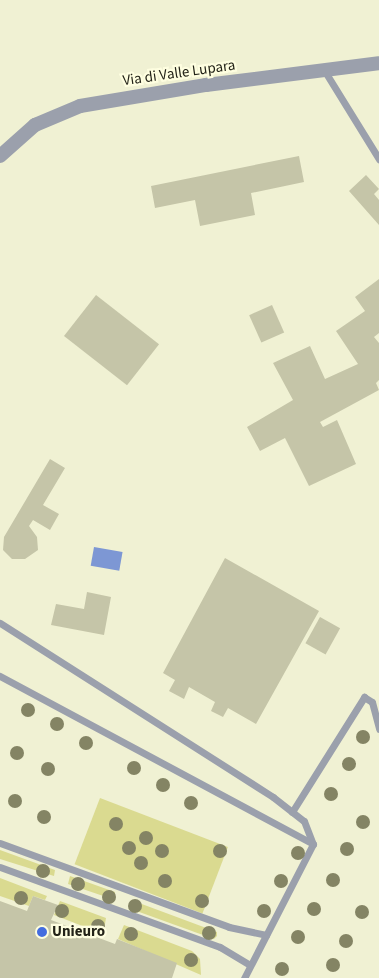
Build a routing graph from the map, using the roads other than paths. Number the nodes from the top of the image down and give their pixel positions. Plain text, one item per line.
1 (379, 63) edge
2 (324, 70) junction
3 (0, 156) edge
4 (379, 159) edge
5 (0, 623) edge
6 (0, 676) edge
7 (379, 729) edge
8 (292, 812) junction
9 (0, 843) edge
10 (313, 844) junction
11 (0, 867) edge
12 (266, 935) junction
13 (250, 965) junction
14 (244, 978) edge

1 - 2 street, Via di Valle Lupara
2 - 3 street, Via di Valle Lupara
2 - 4 lane
5 - 8 lane
6 - 10 lane
7 - 8 lane
8 - 10 lane
9 - 12 lane
10 - 12 lane
11 - 13 lane
12 - 13 lane
13 - 14 lane

